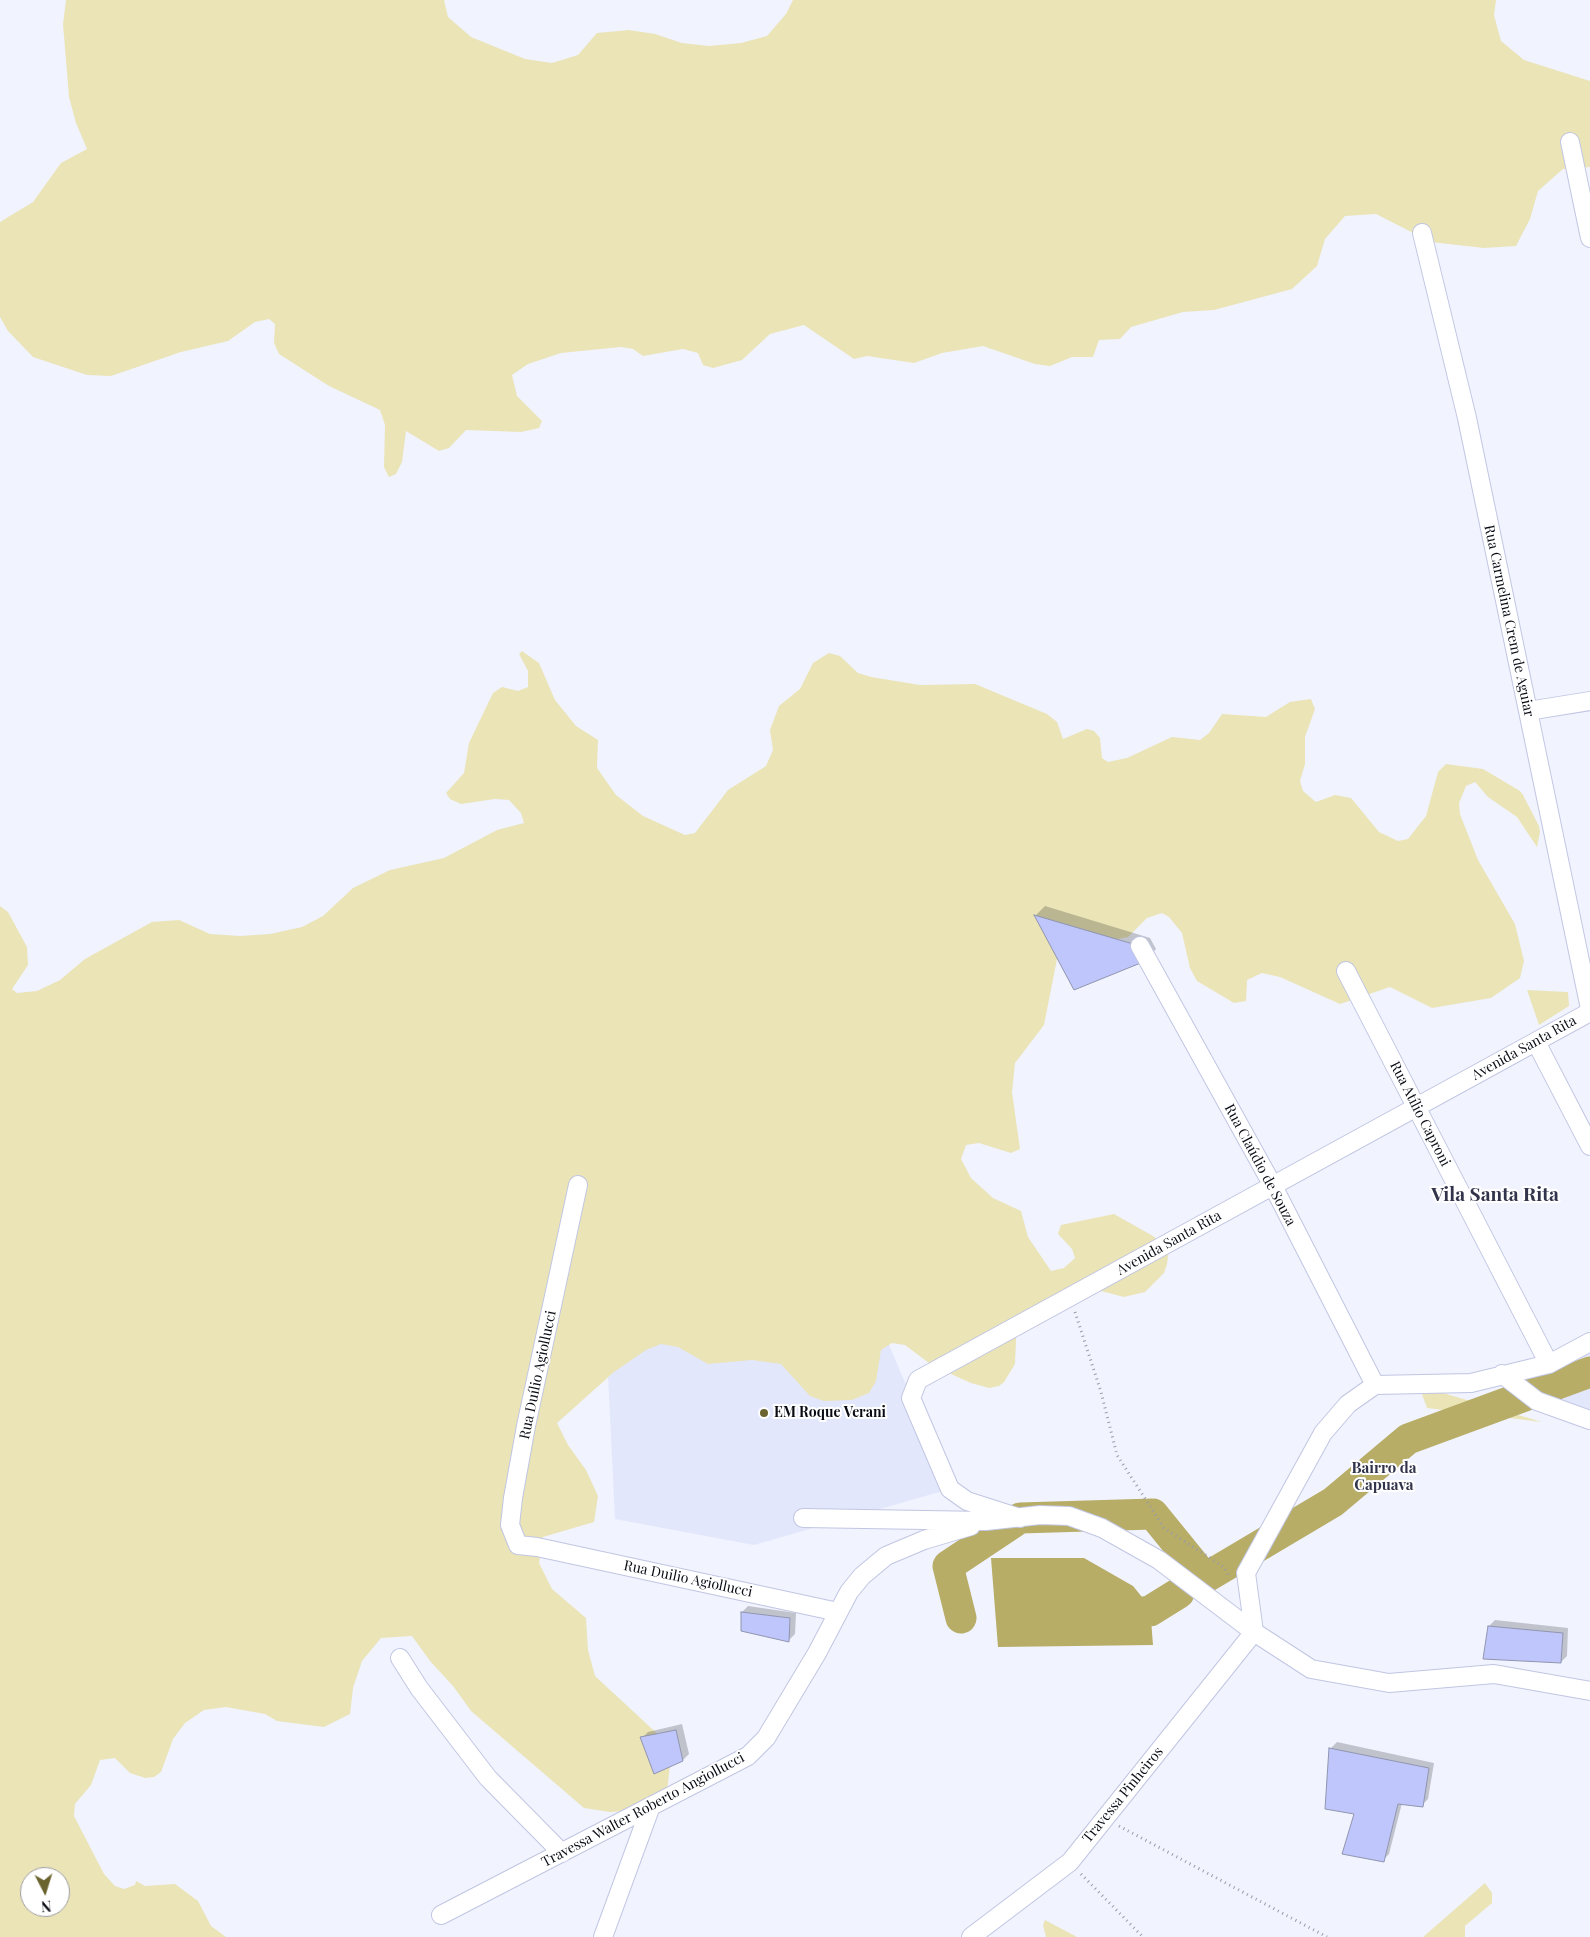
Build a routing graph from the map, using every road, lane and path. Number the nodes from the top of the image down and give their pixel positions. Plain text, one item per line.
1 (1570, 142) dead end
2 (1422, 234) dead end
3 (1590, 238) edge
4 (1590, 701) edge
5 (1528, 711) junction
6 (1140, 946) dead end
7 (1346, 971) dead end
8 (1590, 1011) edge
9 (1536, 1042) junction
10 (1416, 1107) junction
11 (1590, 1146) edge
12 (578, 1185) dead end
13 (1273, 1186) junction
14 (1070, 1297) junction
15 (1590, 1342) edge
16 (1549, 1364) junction
17 (1502, 1374) junction
18 (1375, 1385) junction
19 (1590, 1420) edge
20 (803, 1518) dead end
21 (1020, 1518) junction
22 (986, 1522) junction
23 (537, 1546) joint
24 (1232, 1583) dead end
25 (838, 1612) junction
26 (1254, 1632) junction
27 (400, 1658) dead end
28 (1590, 1691) edge
29 (652, 1806) junction
30 (1105, 1819) junction
31 (562, 1852) junction
32 (1070, 1862) junction
33 (440, 1915) dead end
34 (603, 1937) edge
35 (971, 1937) edge
36 (1143, 1937) edge
37 (1327, 1937) edge

1 - 3 street
2 - 5 street, Rua Carmelina Crem de Aguiar
4 - 5 street
5 - 8 street, Rua Carmelina Crem de Aguiar
6 - 13 street, Rua Claúdio de Souza
7 - 10 street, Rua Atílio Caproni
8 - 9 street, Avenida Santa Rita
9 - 10 street, Avenida Santa Rita
9 - 11 street
10 - 13 street, Avenida Santa Rita
10 - 16 street, Rua Atílio Caproni
12 - 23 street, Rua Duílio Agiollucci
13 - 14 street, Avenida Santa Rita
13 - 18 street, Rua Claúdio de Souza
14 - 21 street, Avenida Santa Rita
14 - 24 path
15 - 16 street
16 - 17 street
17 - 18 street
17 - 19 street
18 - 26 street
20 - 22 street
21 - 22 street
21 - 26 street
22 - 25 street, Travessa Walter Roberto Angiollucci
23 - 25 street, Rua Duilio Agiollucci
25 - 29 street, Travessa Walter Roberto Angiollucci
26 - 28 street
26 - 30 street, Travessa Pinheiros
27 - 31 street
29 - 31 street, Travessa Walter Roberto Angiollucci
29 - 34 street
30 - 32 street, Travessa Pinheiros
30 - 37 path
31 - 33 street, Travessa Walter Roberto Angiollucci
32 - 35 street, Travessa Pinheiros
32 - 36 path

